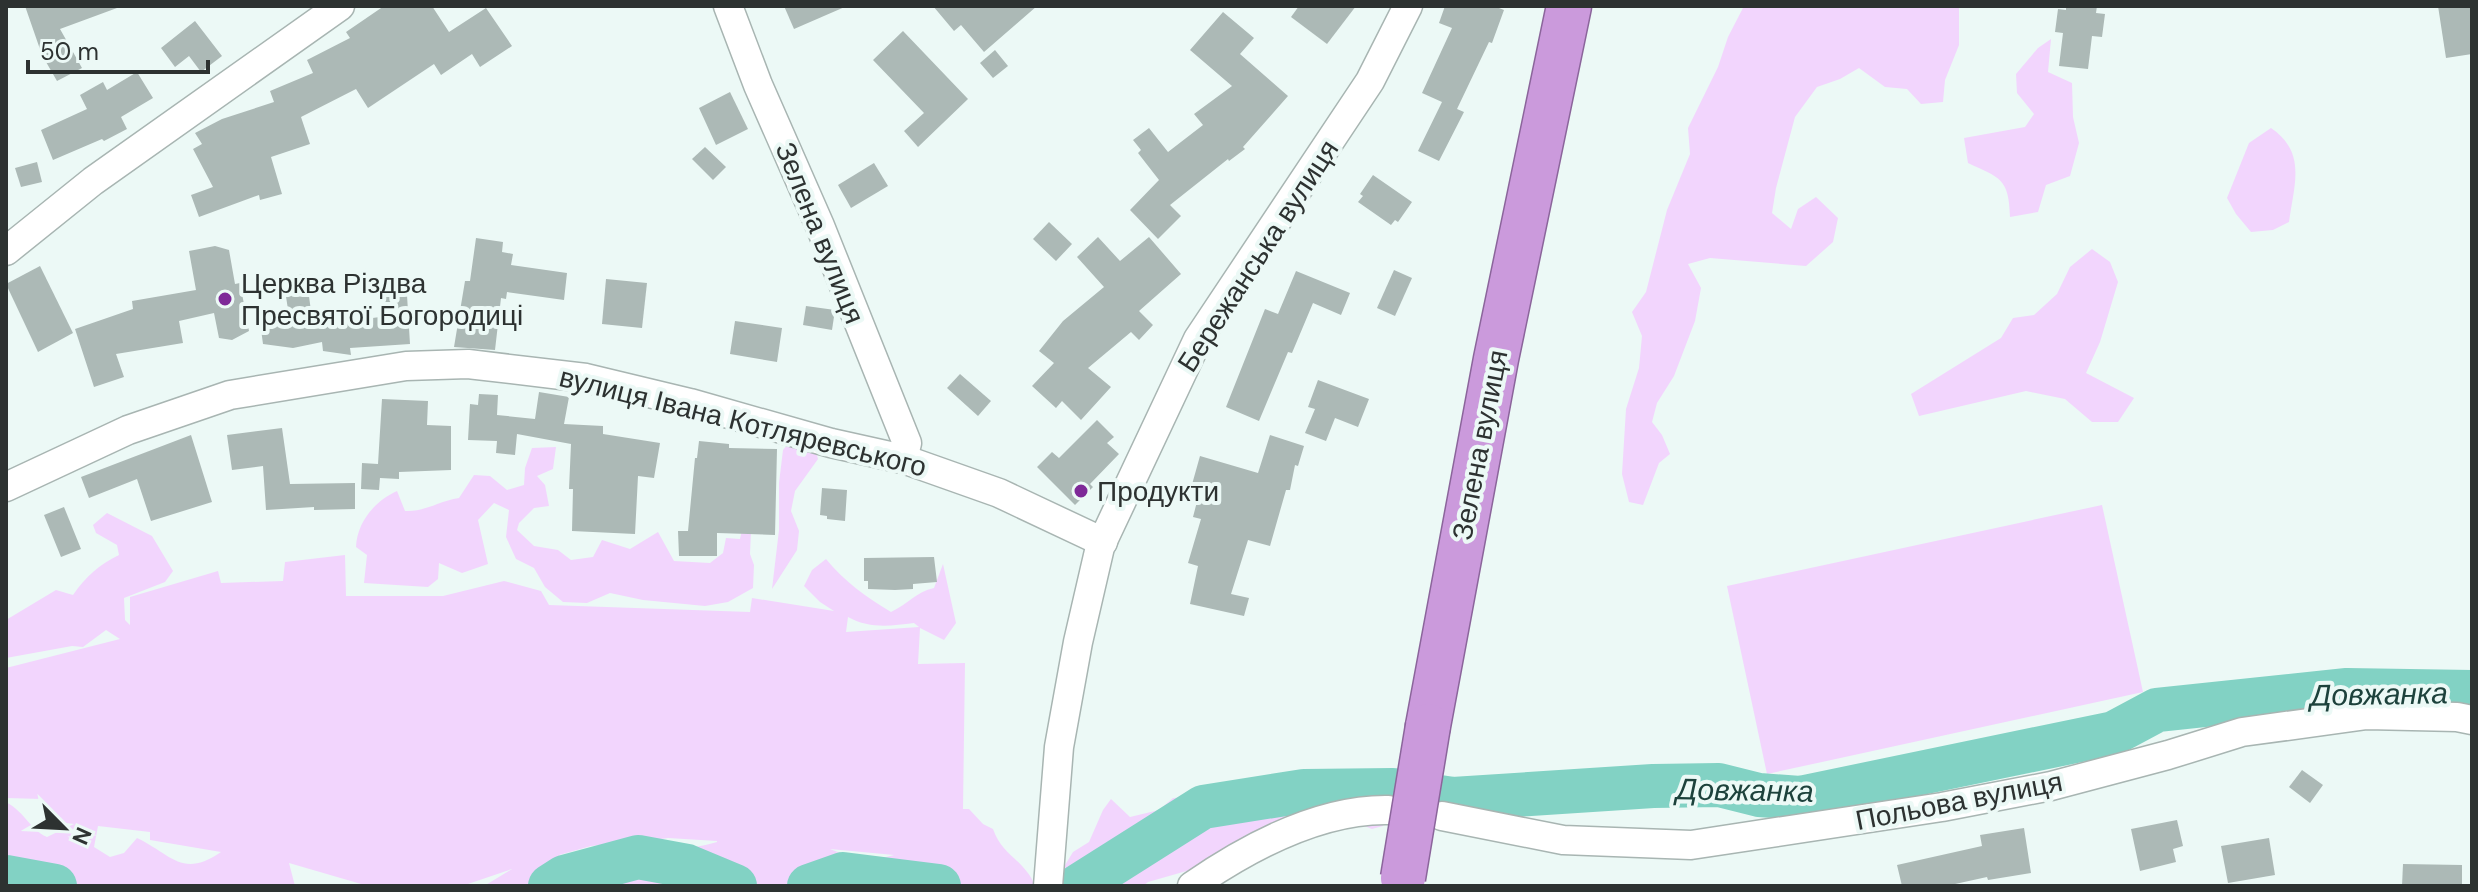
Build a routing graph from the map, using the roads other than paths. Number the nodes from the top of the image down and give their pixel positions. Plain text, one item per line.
1 (340, 6) edge
2 (728, 6) edge
3 (1408, 6) edge
4 (1569, 6) edge
5 (6, 251) edge
6 (903, 459) junction
7 (6, 487) edge
8 (1103, 542) junction
9 (2472, 720) edge
10 (1388, 810) dead end
11 (1442, 816) dead end
12 (1402, 882) edge
13 (1048, 886) edge
14 (1192, 886) edge

1 - 5 street
2 - 6 street, Зелена вулиця
3 - 8 street, Бережанська вулиця
4 - 12 highway, Зелена вулиця, bridge
6 - 7 street, вулиця Івана Котляревського
6 - 8 street, вулиця Івана Котляревського
8 - 13 street, Бережанська вулиця
9 - 11 street, Польова вулиця
10 - 14 street

